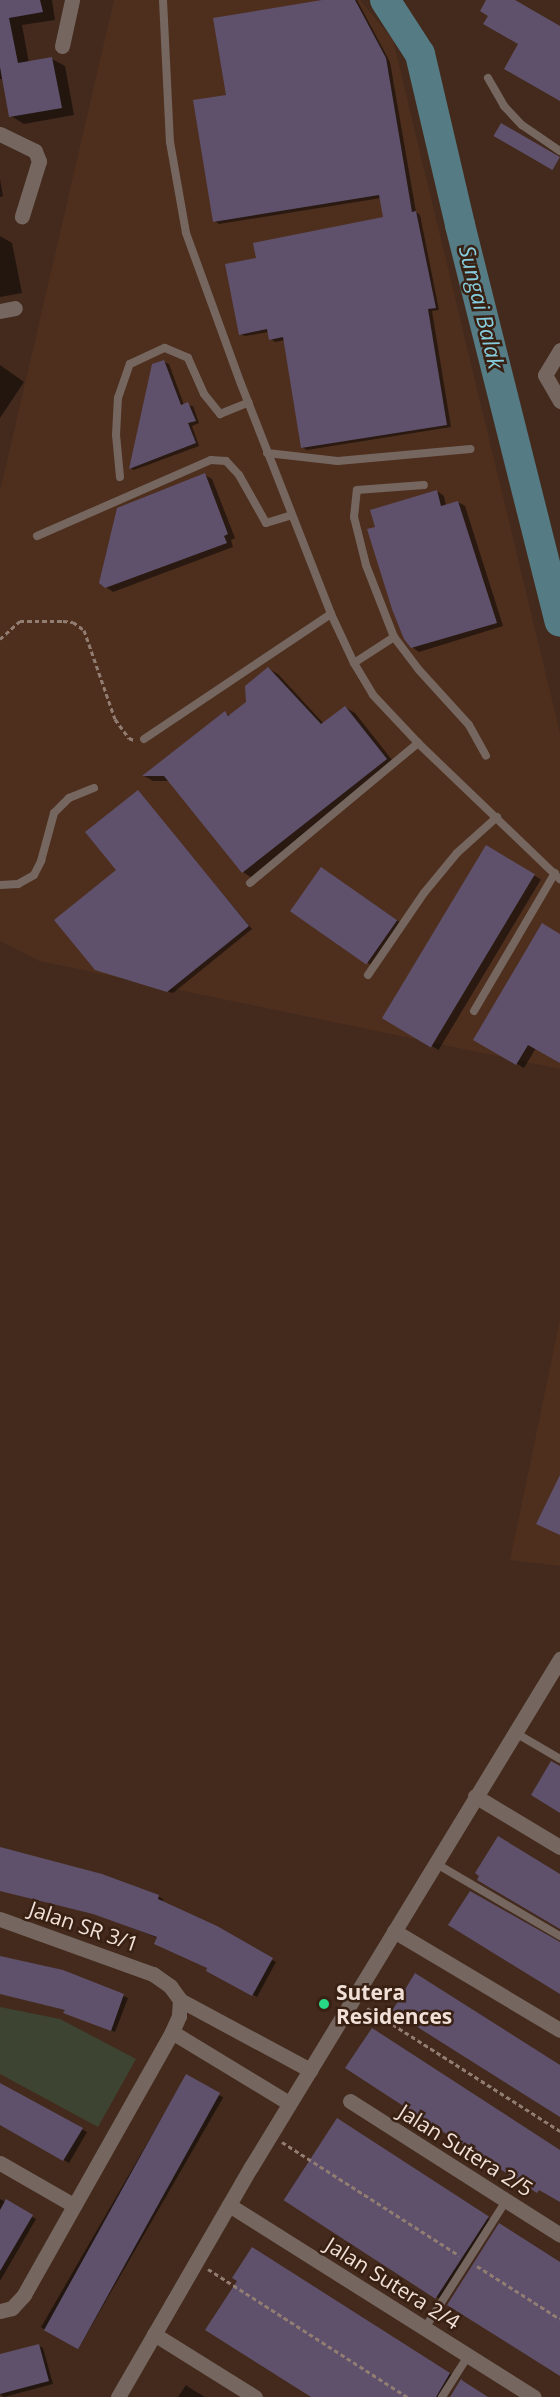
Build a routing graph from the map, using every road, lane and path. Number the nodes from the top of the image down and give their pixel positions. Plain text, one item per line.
1 (72, 0) edge
2 (163, 0) edge
3 (62, 46) dead end
4 (488, 78) dead end
5 (0, 134) edge
6 (560, 151) edge
7 (22, 216) dead end
8 (560, 350) edge
9 (560, 401) edge
10 (249, 402) junction
11 (470, 449) dead end
12 (267, 453) junction
13 (120, 477) dead end
14 (424, 484) dead end
15 (292, 515) junction
16 (37, 536) dead end
17 (331, 614) junction
18 (394, 637) junction
19 (0, 639) edge
20 (354, 663) junction
21 (144, 739) joint
22 (418, 743) junction
23 (486, 756) dead end
24 (94, 788) dead end
25 (497, 817) junction
26 (557, 876) edge
27 (250, 883) dead end
28 (0, 885) edge
29 (368, 975) dead end
30 (474, 1011) dead end
31 (558, 1666) edge
32 (514, 1732) junction
33 (560, 1759) edge
34 (476, 1796) junction
35 (560, 1847) edge
36 (435, 1863) junction
37 (0, 1919) edge
38 (394, 1931) junction
39 (560, 1936) edge
40 (352, 1999) junction
41 (180, 2000) junction
42 (560, 2030) edge
43 (171, 2032) junction
44 (310, 2070) junction
45 (350, 2101) dead end
46 (290, 2103) junction
47 (560, 2131) edge
48 (271, 2135) junction
49 (0, 2163) edge
50 (506, 2201) junction
51 (73, 2205) junction
52 (229, 2205) junction
53 (560, 2235) edge
54 (468, 2260) junction
55 (196, 2261) junction
56 (6, 2310) edge
57 (560, 2319) edge
58 (425, 2328) junction
59 (154, 2334) junction
60 (468, 2356) junction
61 (118, 2397) edge
62 (255, 2397) edge
63 (407, 2397) edge
64 (442, 2397) edge
65 (534, 2397) edge

1 - 3 street
2 - 10 lane
4 - 6 lane
5 - 7 street
8 - 9 street
10 - 12 lane
10 - 13 lane
11 - 12 lane
12 - 15 lane
14 - 18 lane
15 - 16 lane
15 - 17 lane
17 - 20 lane
17 - 21 lane
18 - 20 lane
18 - 23 lane
19 - 21 path
20 - 22 lane
22 - 25 lane
22 - 27 lane
24 - 28 lane
25 - 26 lane
25 - 29 lane
26 - 30 lane
31 - 32 street
32 - 33 lane
32 - 34 street
34 - 35 street
34 - 36 street
36 - 38 street
36 - 39 lane
37 - 41 street, Jalan SR 3/1
38 - 40 street
38 - 42 street
40 - 44 street
40 - 47 path
41 - 43 street
41 - 44 street
43 - 46 street
43 - 51 street
44 - 46 street
45 - 50 street, Jalan Sutera 2/5
46 - 48 street
48 - 52 street
48 - 54 path
49 - 51 street
50 - 53 street, Jalan Sutera 2/5
50 - 54 lane
51 - 56 street
52 - 55 street
52 - 58 street, Jalan Sutera 2/4
54 - 57 path
54 - 58 lane
55 - 59 street
55 - 63 path
58 - 60 street, Jalan Sutera 2/4
59 - 61 street
59 - 62 street
60 - 64 lane
60 - 65 street, Jalan Sutera 2/4

